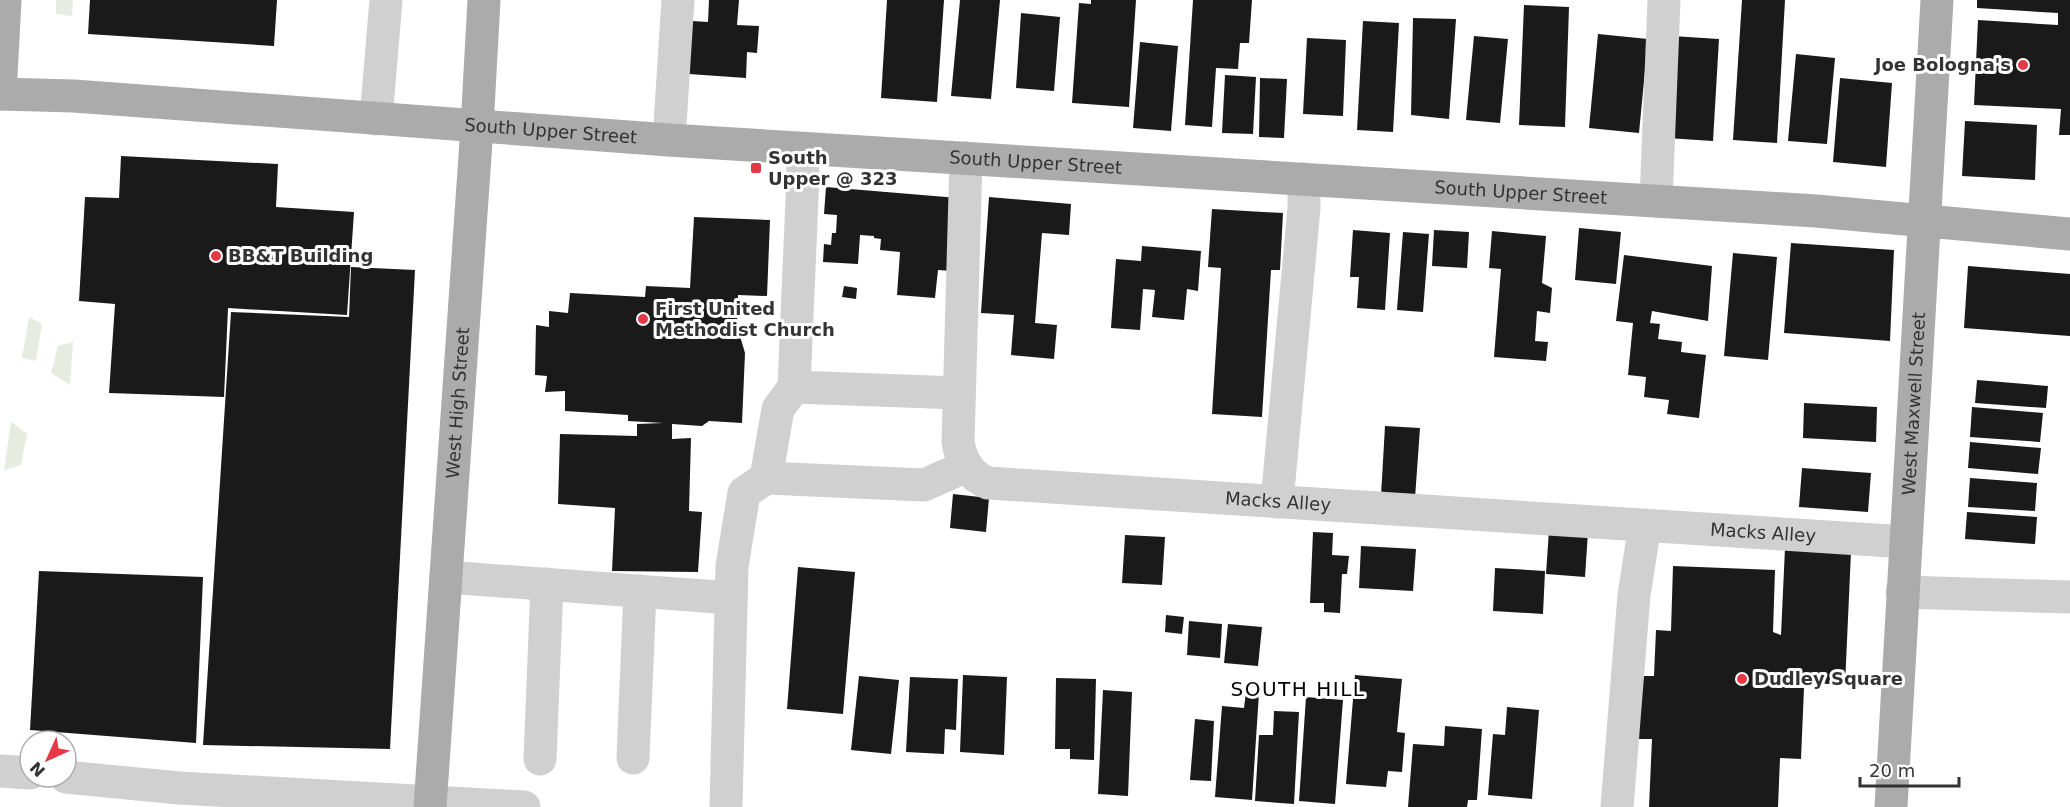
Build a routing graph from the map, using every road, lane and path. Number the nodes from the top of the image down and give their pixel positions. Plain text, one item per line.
1 (5, 0) edge
2 (386, 0) edge
3 (484, 0) edge
4 (678, 0) edge
5 (1664, 0) edge
6 (1937, 0) edge
7 (0, 94) edge
8 (376, 119) junction
9 (477, 127) junction
10 (669, 140) junction
11 (802, 149) junction
12 (966, 158) junction
13 (1305, 179) junction
14 (1656, 201) junction
15 (1925, 220) junction
16 (2070, 234) edge
17 (794, 387) junction
18 (959, 393) junction
19 (967, 466) junction
20 (766, 478) junction
21 (1277, 502) junction
22 (1645, 525) junction
23 (1906, 542) junction
24 (446, 577) junction
25 (547, 584) junction
26 (640, 591) junction
27 (1902, 592) junction
28 (2070, 597) edge
29 (731, 598) junction
30 (633, 758) dead end
31 (540, 759) dead end
32 (0, 771) edge
33 (18, 772) edge
34 (78, 778) edge
35 (430, 804) edge
36 (524, 807) edge
37 (726, 807) edge
38 (1617, 807) edge
39 (1891, 807) edge

1 - 7 main road
2 - 8 street
3 - 9 main road, West High Street
4 - 10 street
5 - 14 street
6 - 15 main road, West Maxwell Street
7 - 8 main road, South Upper Street
8 - 9 main road, South Upper Street
9 - 10 main road, South Upper Street
9 - 24 main road, West High Street
10 - 11 main road, South Upper Street
11 - 12 main road, South Upper Street
11 - 17 street
12 - 13 main road, South Upper Street
12 - 18 street
13 - 14 main road, South Upper Street
13 - 21 street
14 - 15 main road, South Upper Street
15 - 16 main road, South Upper Street
15 - 23 main road, West Maxwell Street
17 - 18 street
17 - 20 street
18 - 19 street
19 - 20 street
19 - 21 street, Macks Alley
20 - 29 street
21 - 22 street, Macks Alley
22 - 23 street, Macks Alley
22 - 38 street
23 - 27 main road, West Maxwell Street
24 - 25 street
24 - 35 main road, West High Street
25 - 26 street
25 - 31 street
26 - 29 street
26 - 30 street
27 - 28 street
27 - 39 main road, West Maxwell Street
29 - 37 street
32 - 33 street
34 - 35 street
35 - 36 street

